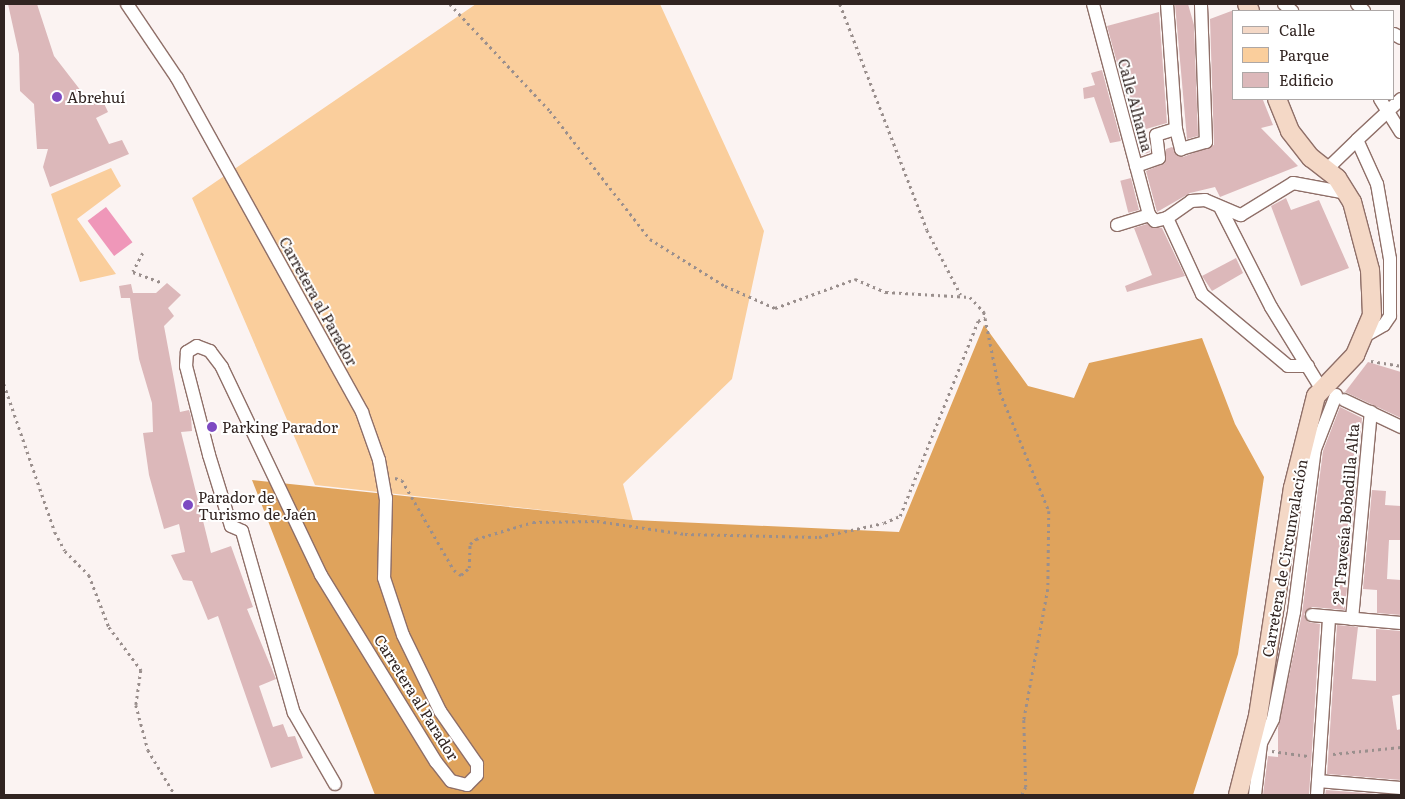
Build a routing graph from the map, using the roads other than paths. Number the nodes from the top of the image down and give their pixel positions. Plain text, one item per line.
1 (127, 4) edge
2 (1093, 4) edge
3 (1166, 4) edge
4 (1201, 4) edge
5 (1401, 99) edge
6 (1277, 100) edge
7 (1381, 100) edge
8 (1390, 109) junction
9 (1176, 129) junction
10 (1401, 132) edge
11 (1357, 140) junction
12 (1136, 166) junction
13 (1325, 171) junction
14 (1346, 193) junction
15 (1220, 207) junction
16 (1149, 214) junction
17 (1167, 218) junction
18 (1117, 225) dead end
19 (1363, 337) junction
20 (1308, 366) junction
21 (1334, 395) junction
22 (1371, 412) junction
23 (1401, 427) edge
24 (1312, 615) dead end
25 (1329, 618) junction
26 (1352, 618) junction
27 (1401, 623) edge
28 (1318, 782) junction
29 (335, 784) dead end
30 (1401, 788) edge
31 (1238, 795) edge
32 (1255, 795) edge
33 (1317, 795) edge

1 - 29 street, Carretera al Parador
2 - 12 street, Calle Alhama
3 - 9 street
4 - 9 street
5 - 8 street
6 - 13 main road, Carretera de Circunvalación
7 - 8 street
8 - 10 street
8 - 11 street
9 - 12 street
11 - 13 street
11 - 19 street
12 - 16 street, Calle Alhama
13 - 14 main road, Carretera de Circunvalación
14 - 15 street
14 - 19 main road, Carretera de Circunvalación
15 - 17 street
15 - 20 street
16 - 17 street
16 - 18 street
17 - 20 street
19 - 21 main road, Carretera de Circunvalación
20 - 21 street
21 - 22 street
21 - 31 main road, Carretera de Circunvalación
21 - 32 street
22 - 23 street
22 - 26 street, 2ª Travesía Bobadilla Alta
24 - 25 street
25 - 26 street
25 - 28 street, 2ª Travesía Bobadilla Alta
26 - 27 street
28 - 30 street
28 - 33 street, 2ª Travesía Bobadilla Alta

